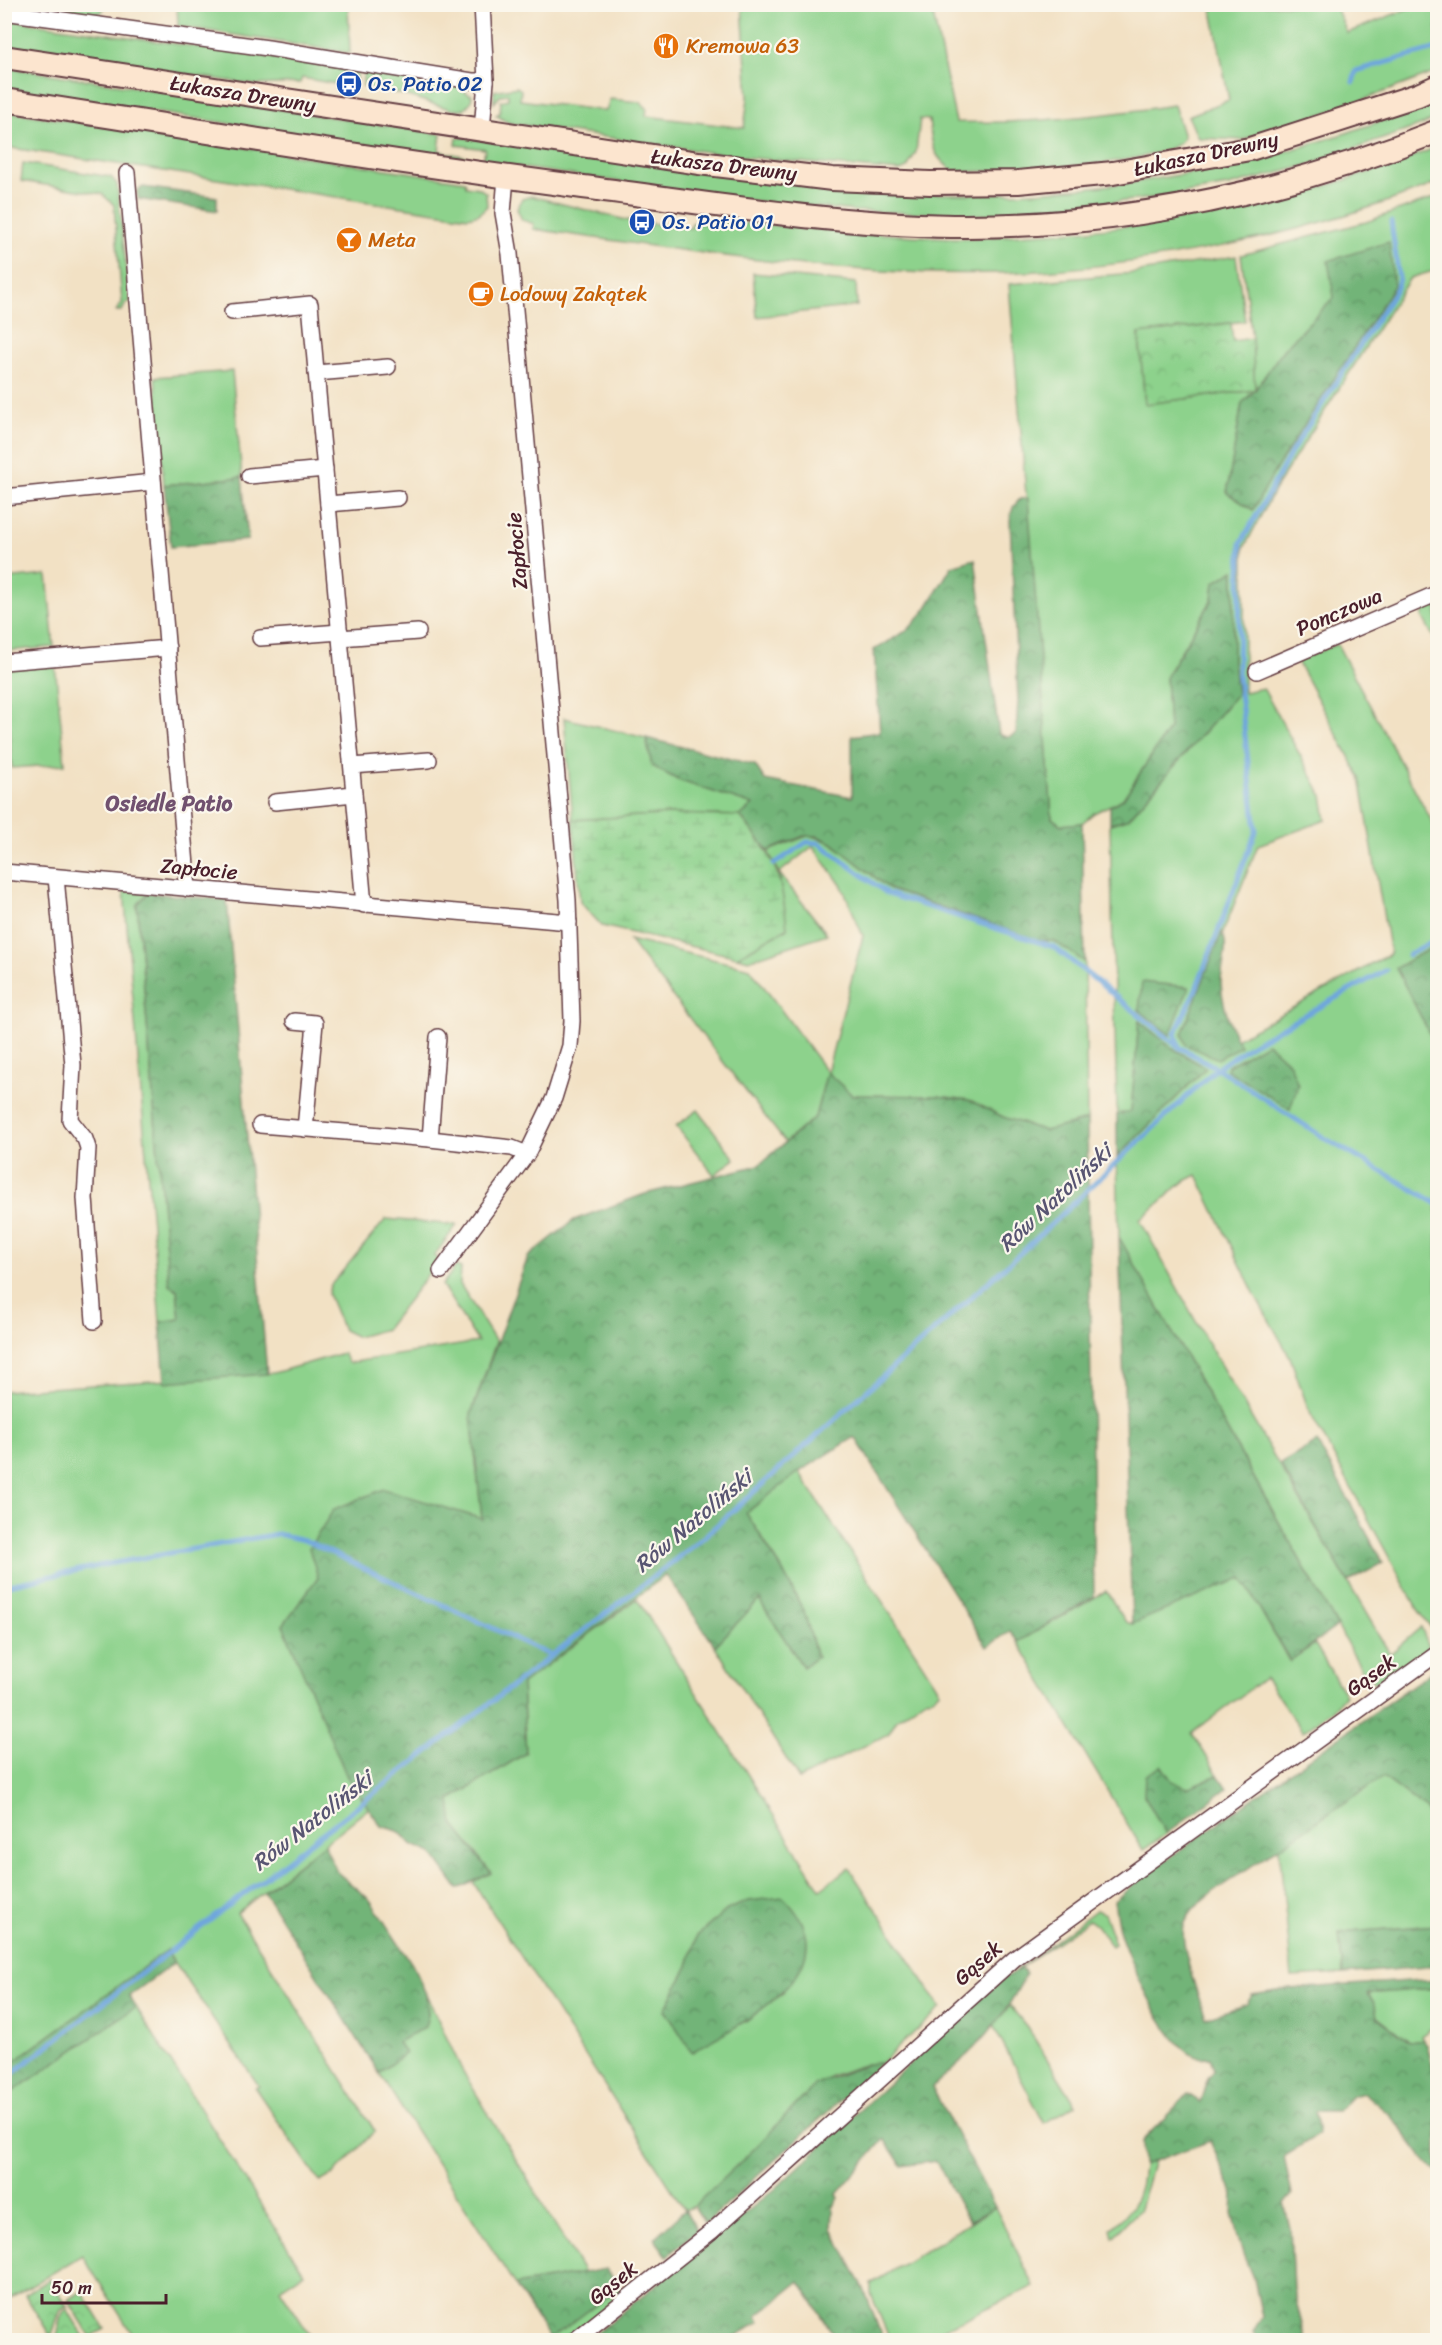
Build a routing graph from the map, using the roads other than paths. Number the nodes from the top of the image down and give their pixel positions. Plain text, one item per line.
1 (482, 4) edge
2 (4, 12) edge
3 (4, 57) edge
4 (486, 81) junction
5 (1437, 86) edge
6 (4, 100) edge
7 (482, 130) junction
8 (1437, 131) edge
9 (127, 173) dead end
10 (506, 177) junction
11 (232, 312) dead end
12 (388, 367) dead end
13 (316, 373) junction
14 (325, 469) junction
15 (249, 476) dead end
16 (153, 482) junction
17 (4, 497) edge
18 (398, 498) dead end
19 (328, 504) junction
20 (1437, 593) edge
21 (418, 632) dead end
22 (340, 635) junction
23 (260, 638) dead end
24 (168, 648) junction
25 (4, 662) edge
26 (1257, 671) dead end
27 (429, 760) dead end
28 (352, 766) junction
29 (354, 794) junction
30 (275, 802) dead end
31 (4, 872) edge
32 (56, 877) junction
33 (188, 889) junction
34 (364, 905) junction
35 (569, 922) junction
36 (294, 1021) dead end
37 (438, 1037) dead end
38 (260, 1125) dead end
39 (305, 1129) junction
40 (430, 1140) junction
41 (527, 1154) junction
42 (441, 1271) dead end
43 (94, 1321) dead end
44 (1437, 1653) edge
45 (575, 2340) edge

1 - 4 street
2 - 4 street
3 - 7 main road, Łukasza Drewny
4 - 7 street
5 - 7 main road, Łukasza Drewny
6 - 10 main road, Łukasza Drewny
8 - 10 main road, Łukasza Drewny
9 - 16 street
10 - 35 street, Zapłocie
11 - 13 street
12 - 13 street
13 - 14 street
14 - 15 street
14 - 19 street
16 - 17 street
16 - 24 street
18 - 19 street
19 - 22 street
20 - 26 street, Ponczowa
21 - 22 street
22 - 23 street
22 - 28 street
24 - 25 street
24 - 33 street
27 - 28 street
28 - 29 street
29 - 30 street
29 - 34 street
31 - 32 street, Zapłocie
32 - 33 street, Zapłocie
32 - 43 street
33 - 34 street, Zapłocie
34 - 35 street, Zapłocie
35 - 41 street, Zapłocie
36 - 39 street
37 - 40 street
38 - 39 street
39 - 40 street
40 - 41 street
41 - 42 street, Zapłocie
44 - 45 street, Gąsek

